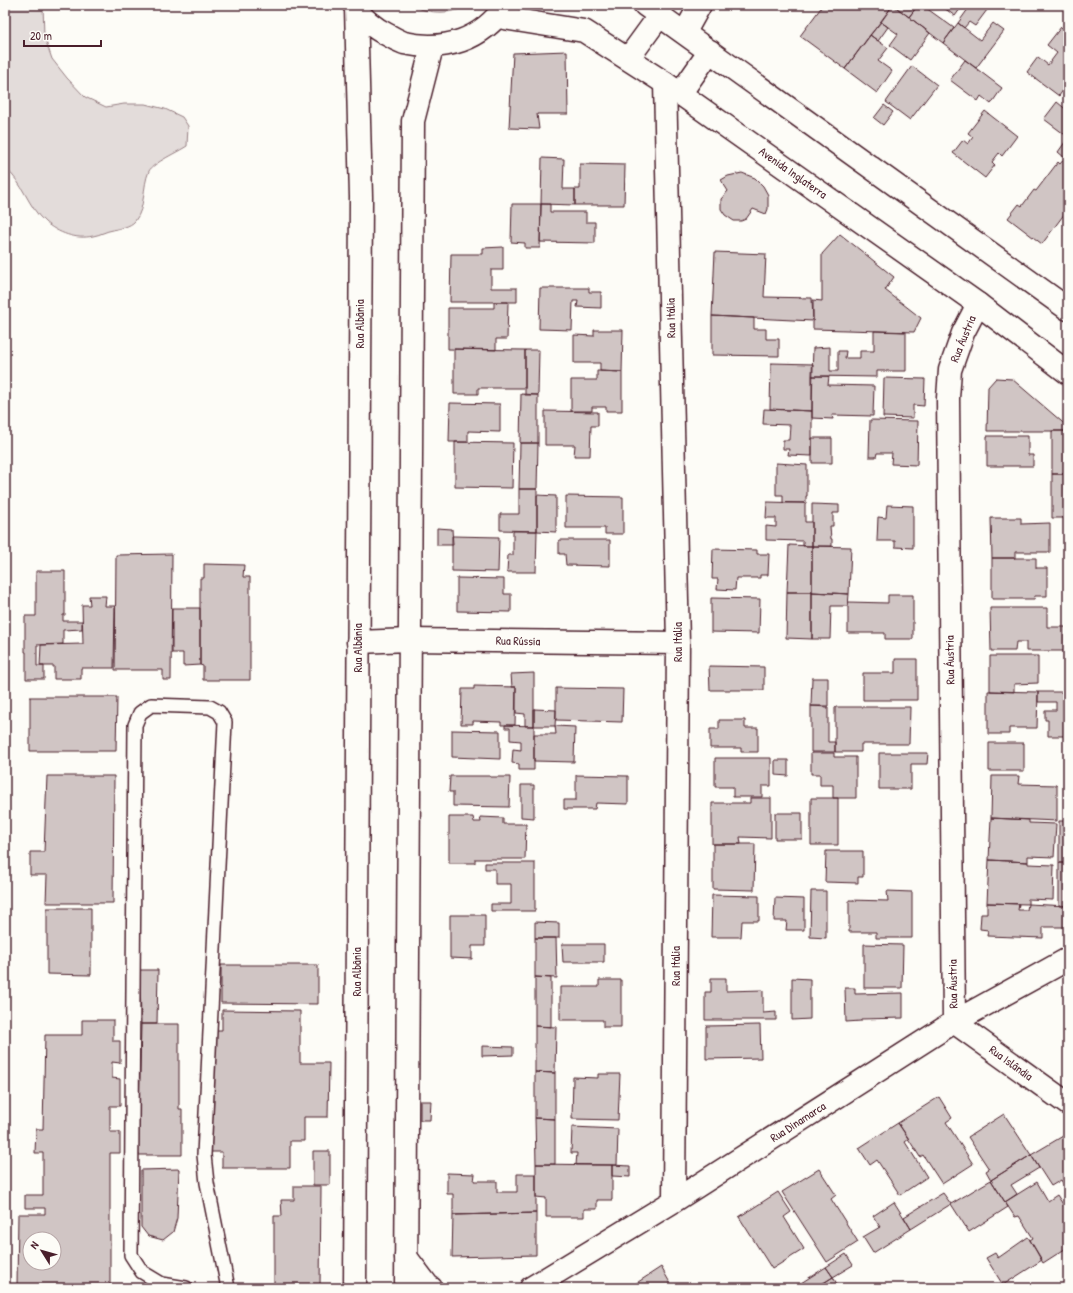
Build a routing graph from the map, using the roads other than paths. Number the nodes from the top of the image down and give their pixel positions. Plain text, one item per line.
1 (700, 5) edge
2 (352, 6) edge
3 (652, 10) edge
4 (502, 11) edge
5 (685, 32) junction
6 (432, 47) junction
7 (710, 51) junction
8 (628, 59) junction
9 (673, 88) junction
10 (978, 304) junction
11 (1068, 309) edge
12 (1068, 373) edge
13 (409, 640) junction
14 (358, 642) junction
15 (678, 642) junction
16 (1068, 959) edge
17 (954, 1022) junction
18 (1068, 1104) edge
19 (674, 1201) junction
20 (406, 1257) junction
21 (186, 1288) edge
22 (228, 1288) edge
23 (355, 1288) edge
24 (406, 1288) edge
25 (431, 1288) edge
26 (531, 1288) edge

1 - 5 main road
2 - 6 main road
2 - 14 main road, Rua Albânia
3 - 5 main road
3 - 8 main road
4 - 6 main road
4 - 8 main road, Avenida Inglaterra
5 - 7 main road
6 - 13 main road
7 - 9 main road
7 - 11 main road
8 - 9 main road, Avenida Inglaterra
9 - 10 main road, Avenida Inglaterra
9 - 15 main road, Rua Itália
10 - 12 main road, Avenida Inglaterra
10 - 17 main road, Rua Áustria
13 - 14 main road, Rua Rússia
13 - 15 main road, Rua Rússia
13 - 20 main road
14 - 23 main road, Rua Albânia
15 - 19 main road, Rua Itália
16 - 17 main road, Rua Dinamarca
17 - 18 main road, Rua Islândia
17 - 19 main road, Rua Dinamarca
19 - 26 main road, Rua Dinamarca
20 - 24 main road
20 - 25 main road
21 - 22 lane

